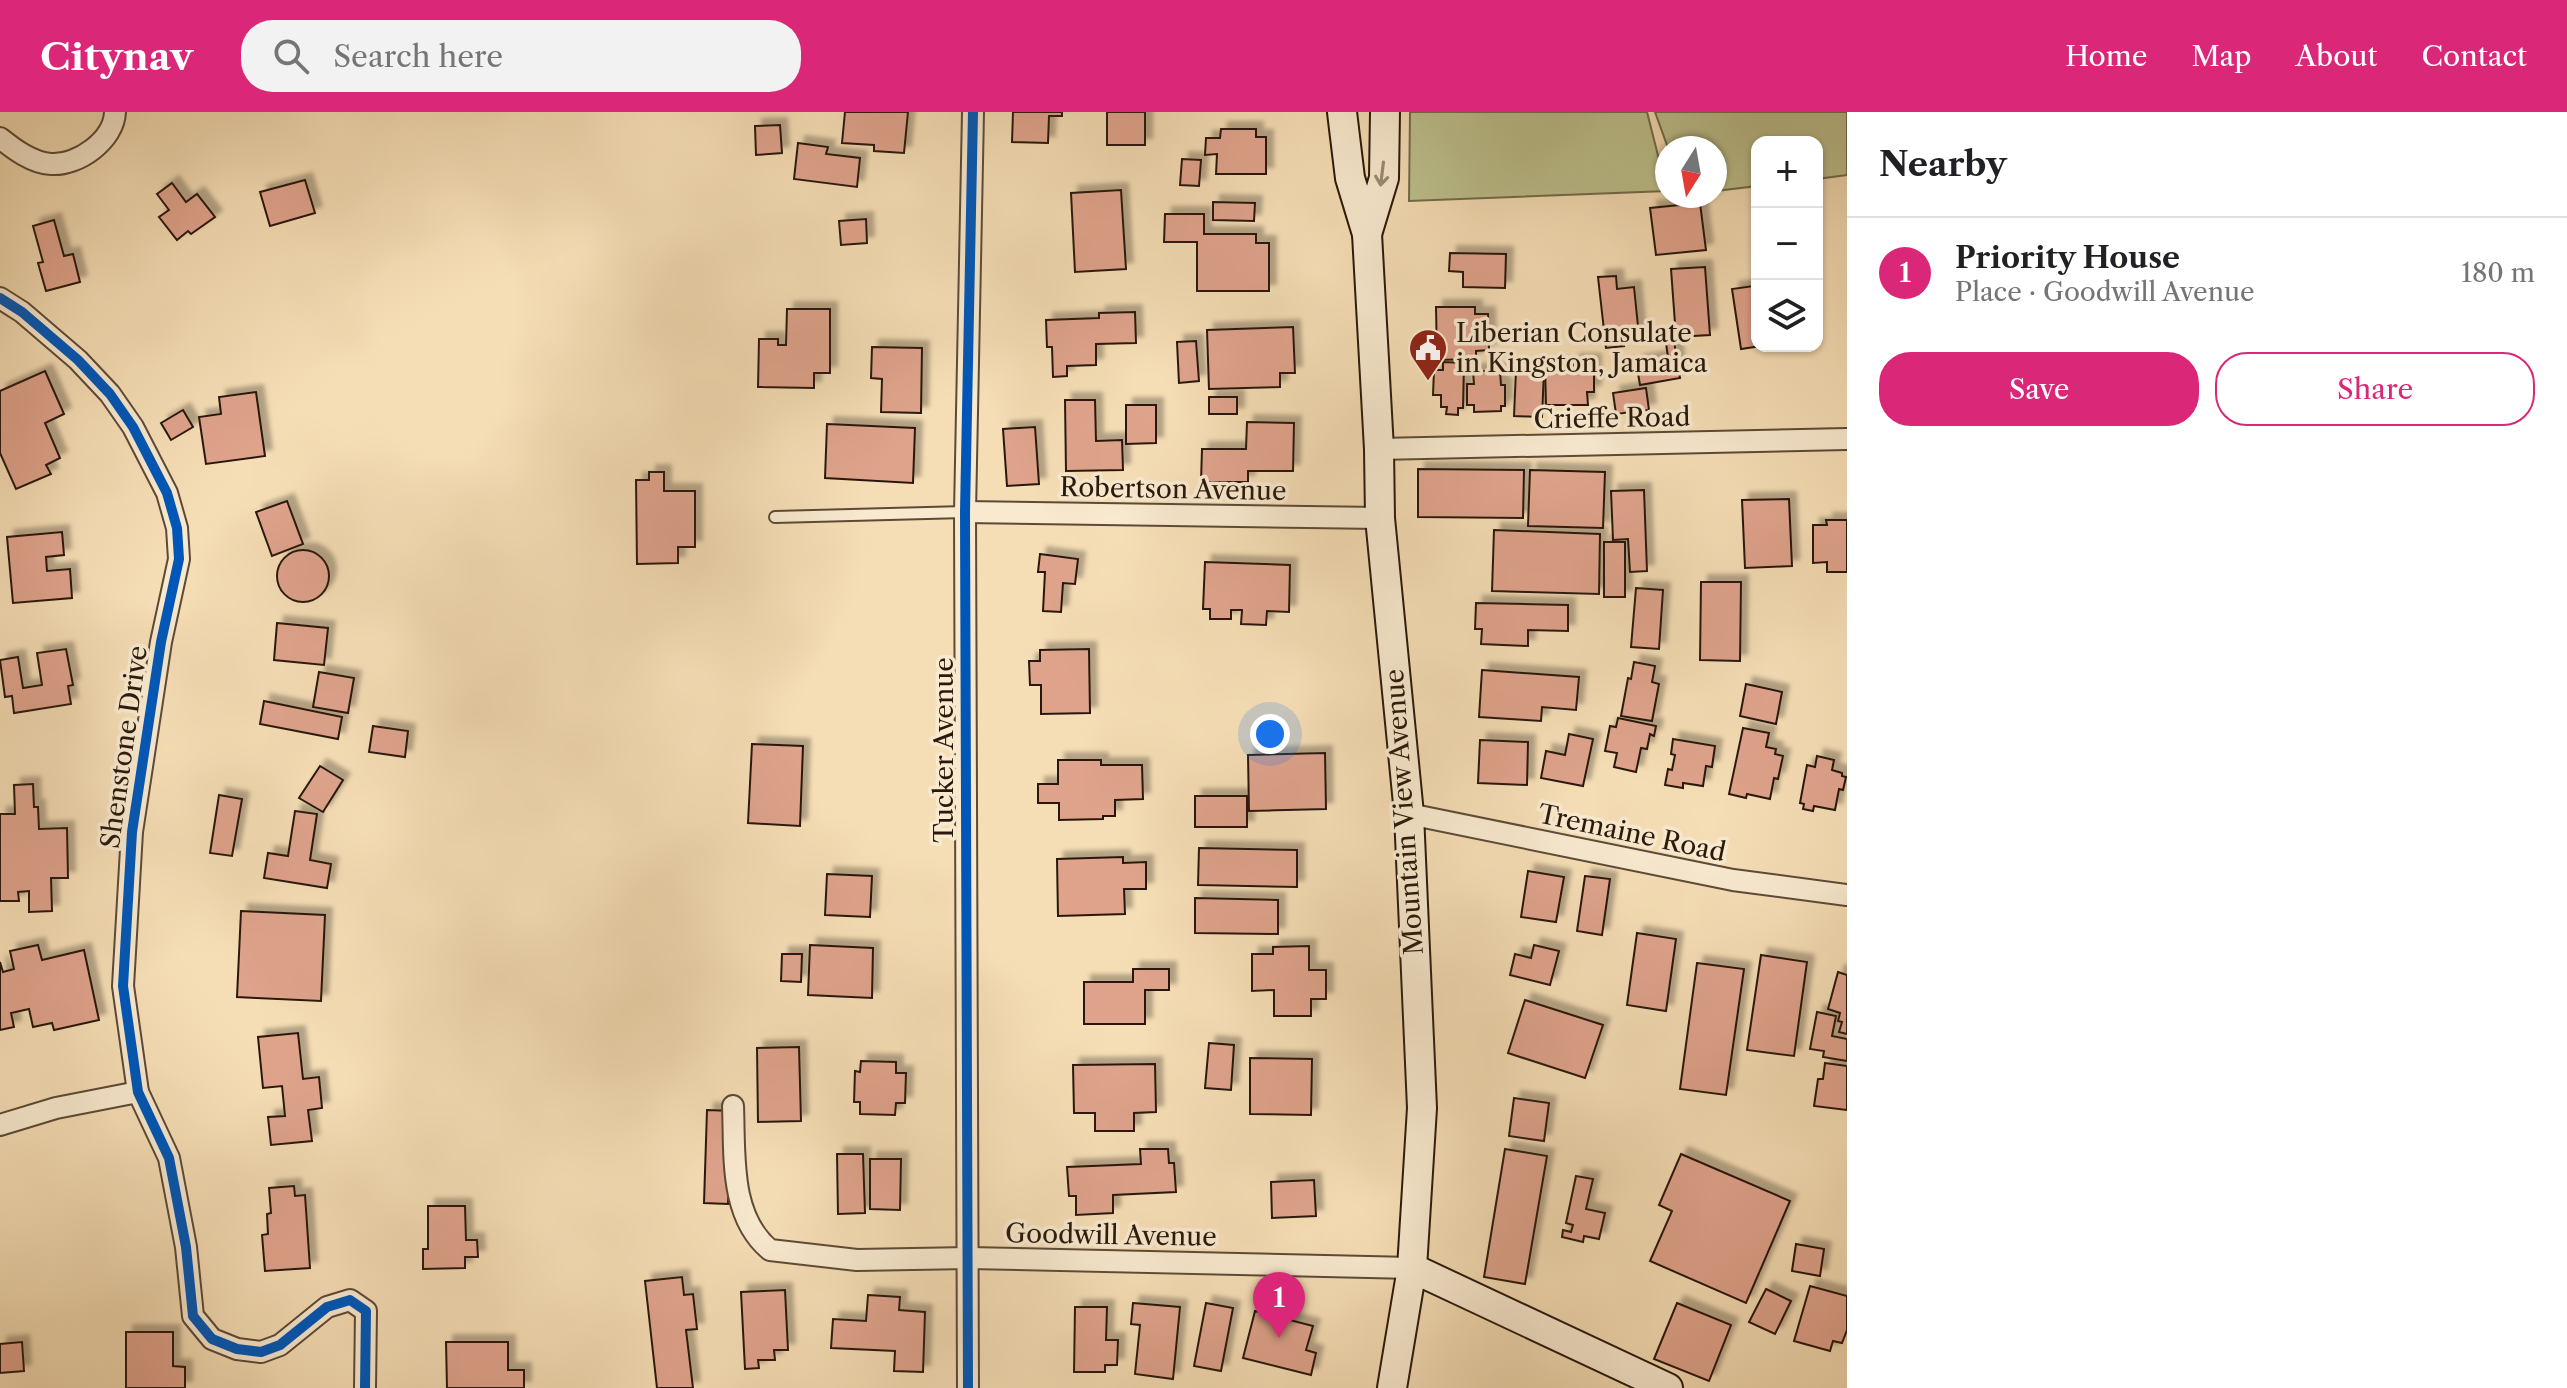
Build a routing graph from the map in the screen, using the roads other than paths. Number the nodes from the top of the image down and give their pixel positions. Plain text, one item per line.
1 (115, 112) edge
2 (973, 112) edge
3 (1342, 112) edge
4 (1385, 112) edge
5 (0, 138) edge
6 (1367, 234) junction
7 (0, 298) edge
8 (1847, 439) edge
9 (1379, 449) junction
10 (965, 512) junction
11 (775, 517) dead end
12 (1380, 518) junction
13 (1409, 814) junction
14 (1847, 895) edge
15 (138, 1092) junction
16 (733, 1106) dead end
17 (0, 1125) edge
18 (969, 1258) junction
19 (1412, 1268) junction
20 (365, 1388) edge
21 (968, 1388) edge
22 (1392, 1388) edge
23 (1668, 1388) edge

1 - 5 street
2 - 10 street, Tucker Avenue
3 - 6 main road, Mountain View Avenue
4 -> 6 main road, Mountain View Avenue
6 - 9 main road, Mountain View Avenue
7 - 15 street, Shenstone Drive
8 - 9 street, Crieffe Road
9 - 12 main road, Mountain View Avenue
10 - 11 lane
10 - 12 street, Robertson Avenue
10 - 18 street, Tucker Avenue
12 - 13 main road, Mountain View Avenue
13 - 14 street, Tremaine Road
13 - 19 main road, Mountain View Avenue
15 - 17 street
15 - 20 street, Shenstone Drive
16 - 18 street, Goodwill Avenue
18 - 19 street, Goodwill Avenue
18 - 21 street, Tucker Avenue
19 - 22 main road, Mountain View Avenue
19 - 23 main road

